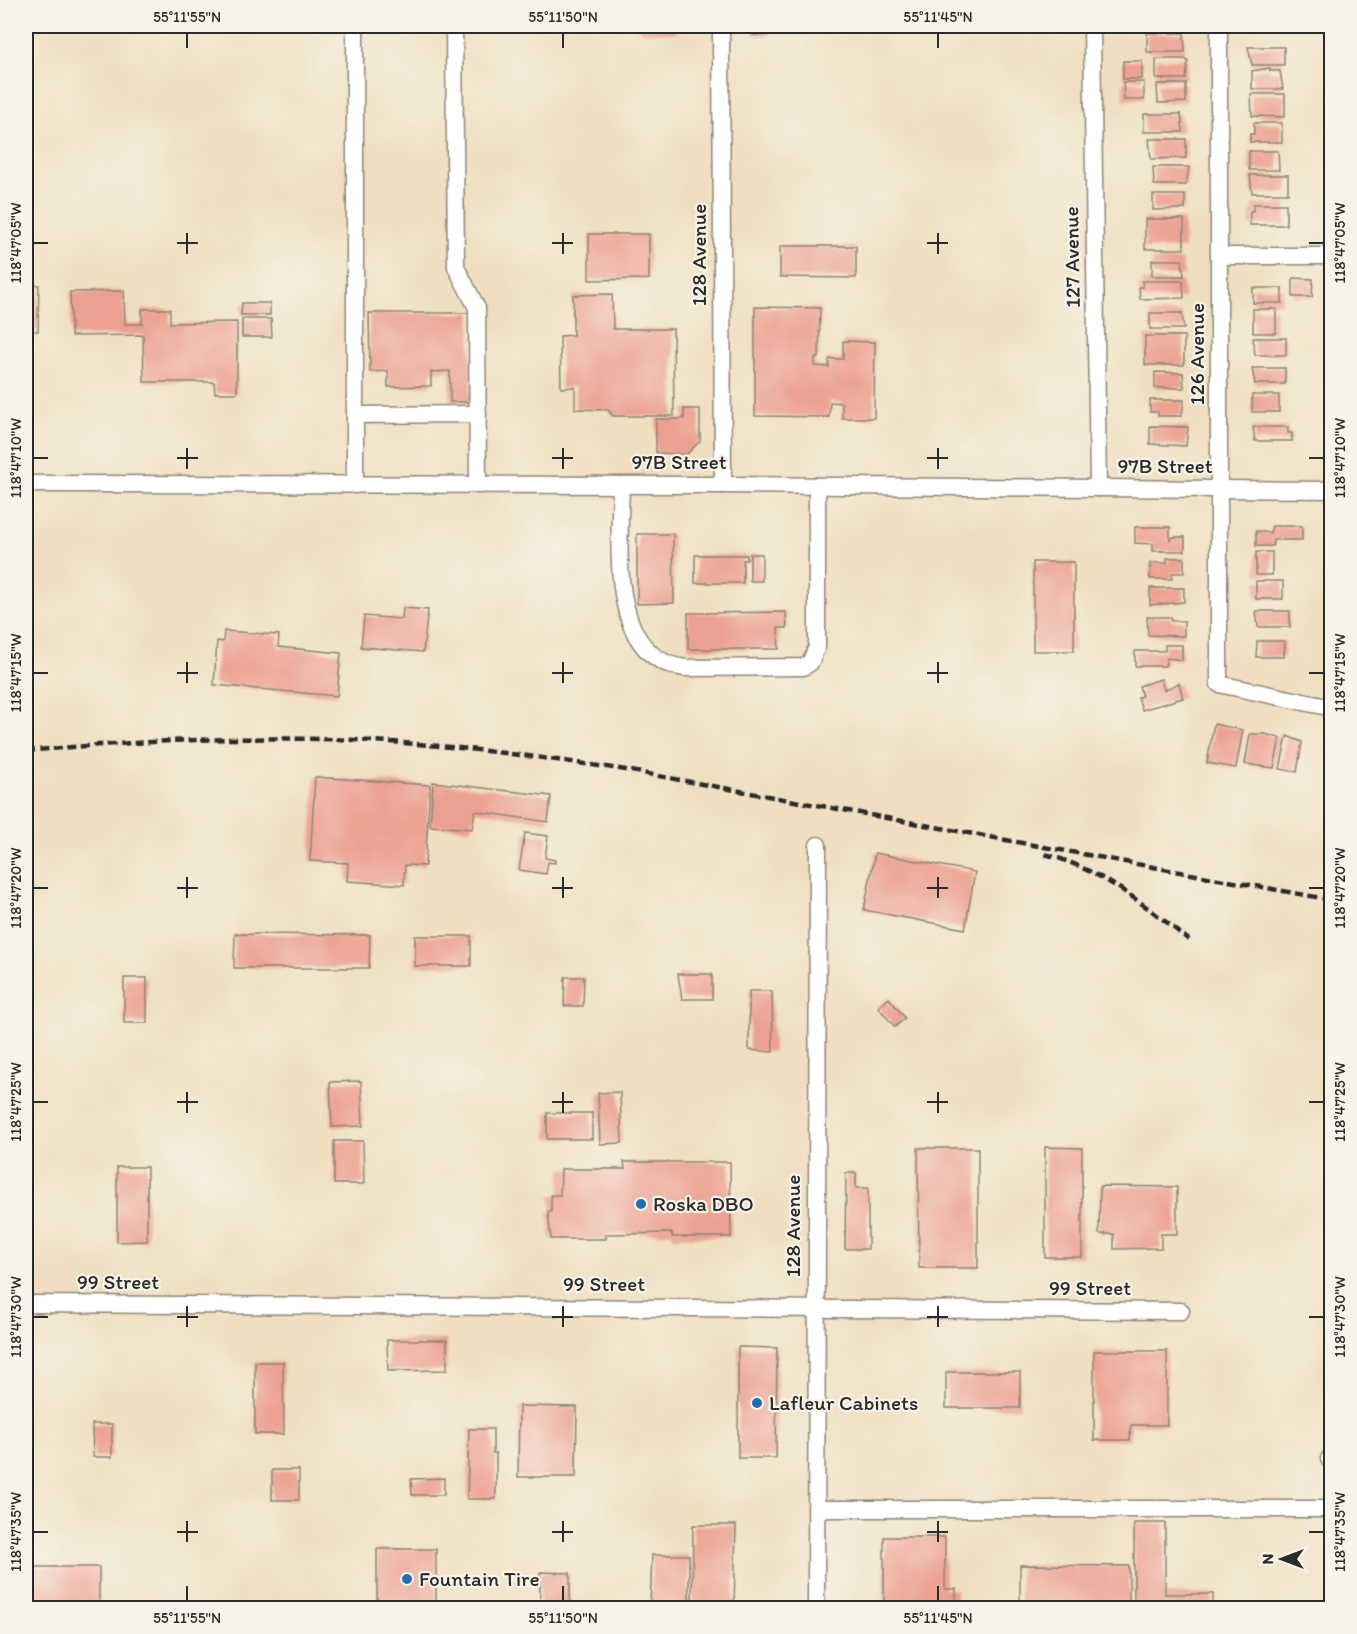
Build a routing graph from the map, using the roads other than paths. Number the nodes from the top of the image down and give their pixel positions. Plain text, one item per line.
1 (355, 26) edge
2 (453, 26) edge
3 (721, 26) edge
4 (1092, 26) edge
5 (1219, 26) edge
6 (1220, 256) junction
7 (1332, 256) edge
8 (478, 414) junction
9 (355, 415) junction
10 (26, 484) edge
11 (355, 485) junction
12 (478, 485) junction
13 (621, 485) junction
14 (723, 485) junction
15 (817, 486) junction
16 (1098, 488) junction
17 (1219, 489) junction
18 (1332, 490) edge
19 (1332, 708) edge
20 (818, 845) dead end
21 (26, 1304) edge
22 (815, 1308) junction
23 (1181, 1311) dead end
24 (816, 1509) junction
25 (1332, 1509) edge
26 (816, 1608) edge

1 - 9 street
2 - 8 street
3 - 14 street, 128 Avenue
4 - 16 street, 127 Avenue
5 - 6 street, 126 Avenue
6 - 7 street
6 - 17 street, 126 Avenue
8 - 9 street
8 - 12 street
9 - 11 street
10 - 11 street, 97B Street
11 - 12 street, 97B Street
12 - 13 street, 97B Street
13 - 14 street, 97B Street
13 - 15 street
14 - 15 street, 97B Street
15 - 16 street, 97B Street
16 - 17 street, 97B Street
17 - 18 street, 97B Street
17 - 19 street, 126 Avenue
20 - 22 street, 128 Avenue
21 - 22 street, 99 Street
22 - 23 street, 99 Street
22 - 24 street, 128 Avenue
24 - 25 street
24 - 26 street, 128 Avenue

